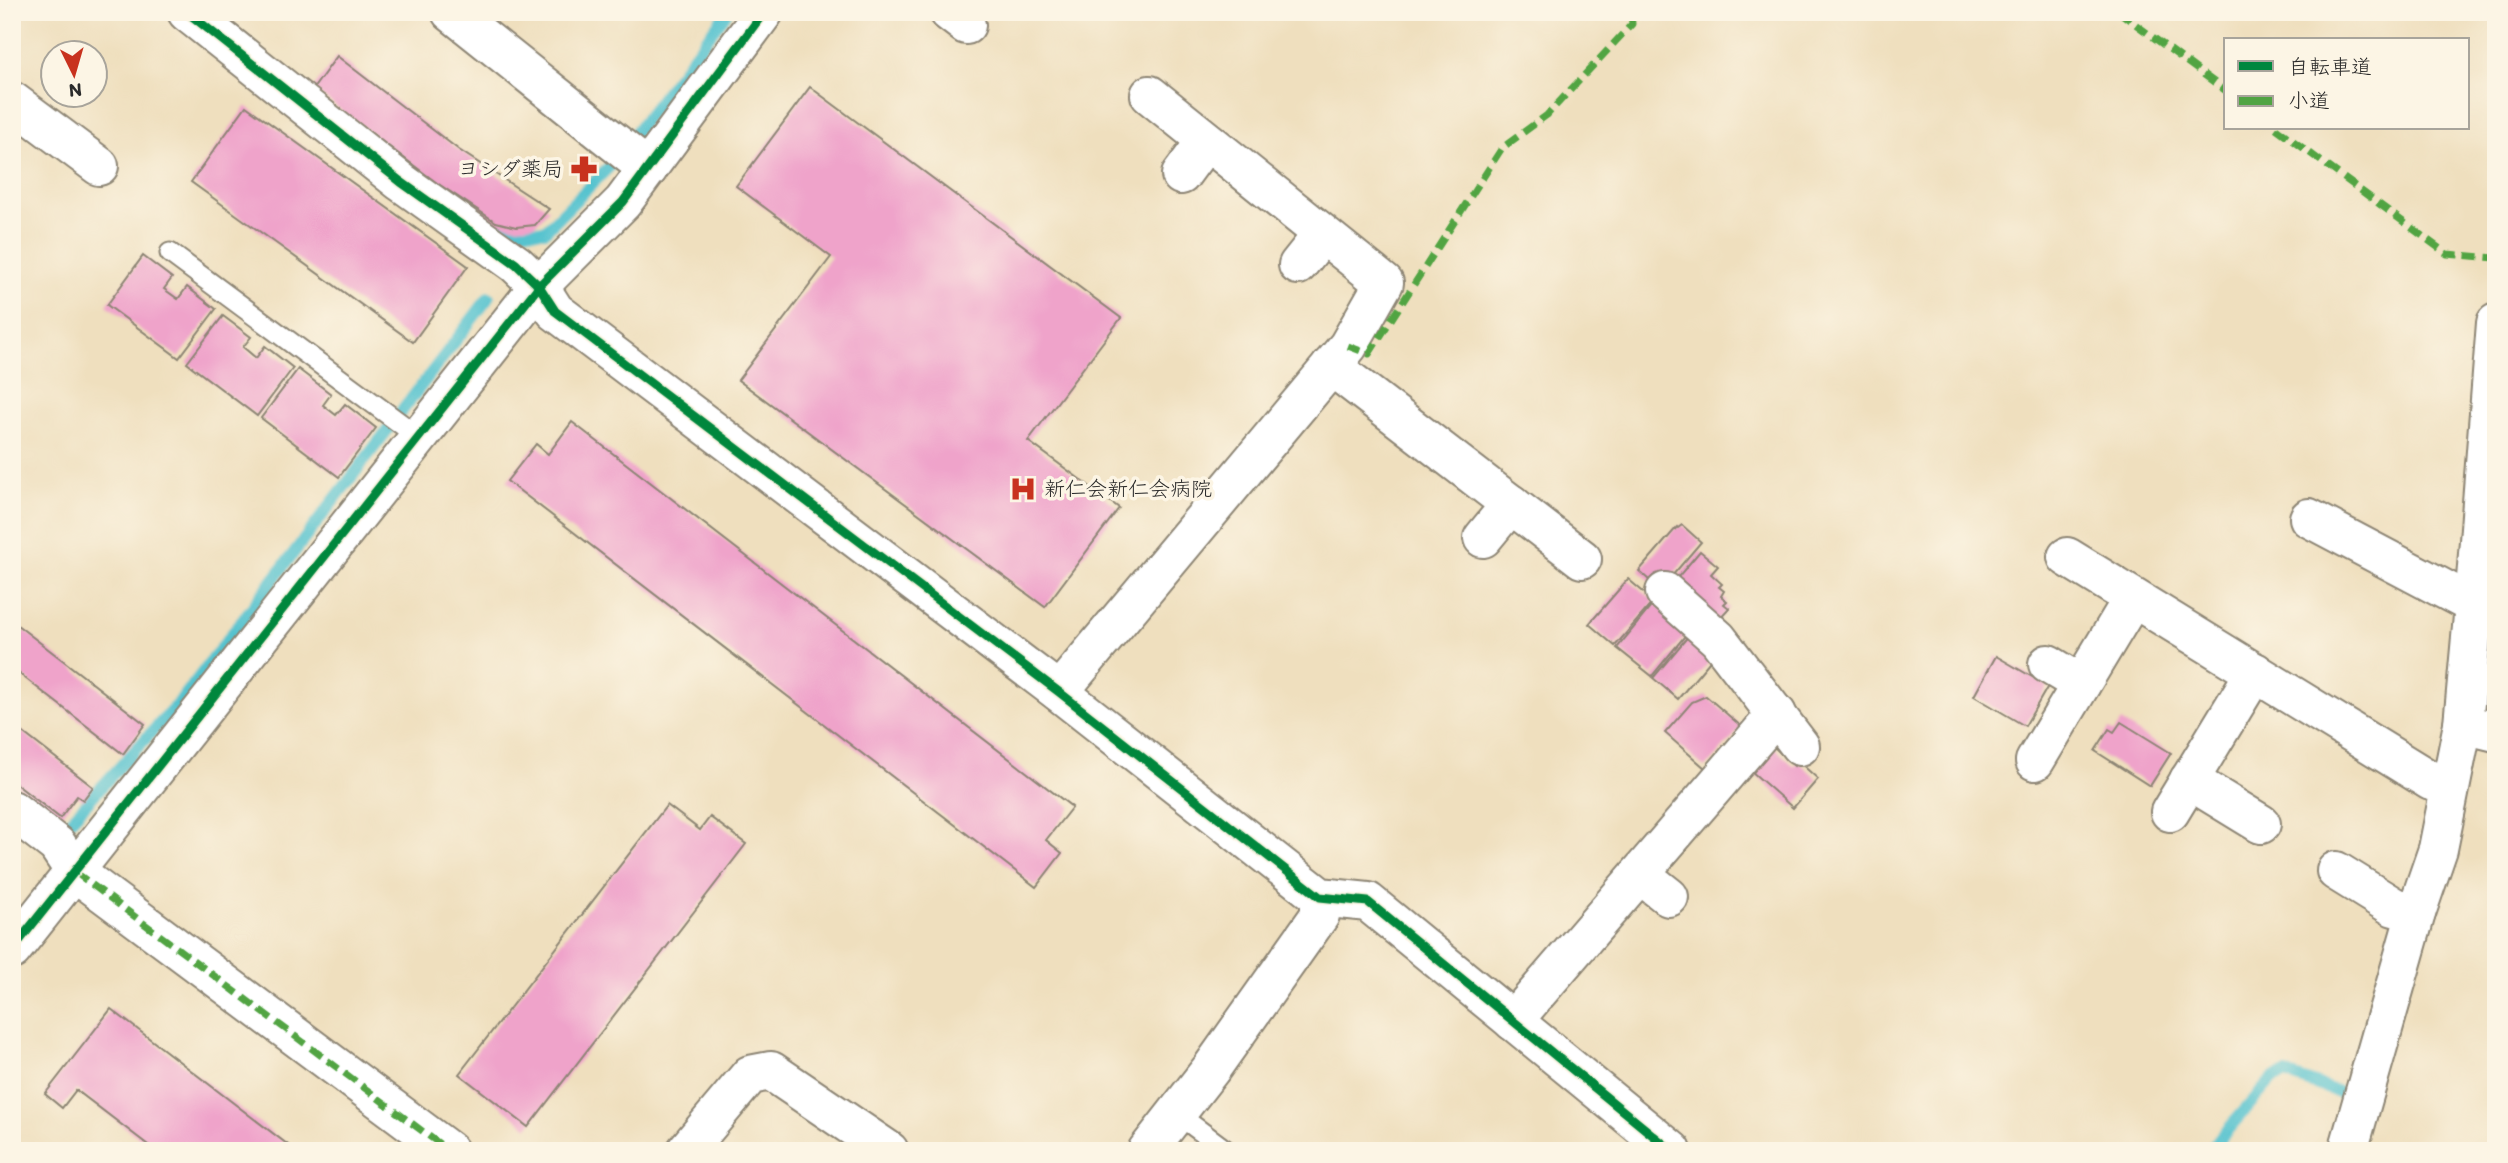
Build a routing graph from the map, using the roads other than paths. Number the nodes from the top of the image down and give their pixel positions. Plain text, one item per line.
1 (187, 12) edge
2 (451, 12) edge
3 (764, 12) edge
4 (1150, 95) dead end
5 (12, 100) edge
6 (1206, 141) junction
7 (633, 156) junction
8 (99, 166) dead end
9 (1181, 175) dead end
10 (1322, 235) junction
11 (170, 253) dead end
12 (1298, 265) dead end
13 (539, 286) junction
14 (2496, 323) edge
15 (1331, 366) junction
16 (403, 425) junction
17 (1511, 504) junction
18 (2309, 518) dead end
19 (1483, 538) dead end
20 (2067, 557) dead end
21 (1582, 559) dead end
22 (1665, 592) dead end
23 (2133, 598) junction
24 (2474, 605) junction
25 (2048, 664) dead end
26 (2255, 672) junction
27 (2081, 684) junction
28 (1059, 692) junction
29 (1777, 714) junction
30 (2479, 728) edge
31 (1800, 746) dead end
32 (2035, 761) dead end
33 (2189, 780) junction
34 (2449, 785) junction
35 (12, 810) edge
36 (2170, 812) dead end
37 (2261, 824) dead end
38 (2336, 871) dead end
39 (75, 872) junction
40 (1640, 874) junction
41 (1320, 897) junction
42 (1669, 897) dead end
43 (2416, 913) junction
44 (12, 950) edge
45 (1513, 1021) junction
46 (1176, 1113) junction
47 (449, 1151) edge
48 (686, 1151) edge
49 (890, 1151) edge
50 (1147, 1151) edge
51 (1227, 1151) edge
52 (1672, 1151) edge
53 (2348, 1151) edge

1 - 13 street
2 - 7 street
3 - 7 street
4 - 6 street
5 - 8 street
6 - 9 street
6 - 10 street
7 - 13 street
10 - 12 street
10 - 15 street
11 - 16 lane
13 - 16 street
13 - 28 street
14 - 24 street
15 - 17 street
15 - 28 street
16 - 39 street
17 - 19 street
17 - 21 street
18 - 24 street
20 - 23 street
22 - 29 street
23 - 26 street
23 - 27 street
24 - 30 street
25 - 27 street
26 - 33 street
26 - 34 street
27 - 32 street
28 - 41 street
29 - 31 street
29 - 40 street
30 - 34 street
33 - 36 street
33 - 37 street
34 - 43 street
35 - 39 street
38 - 43 street
39 - 44 street
39 - 47 street
40 - 42 street
40 - 45 street
41 - 45 street
41 - 46 street
43 - 53 street
45 - 52 street
46 - 50 street
46 - 51 lane
48 - 49 street

